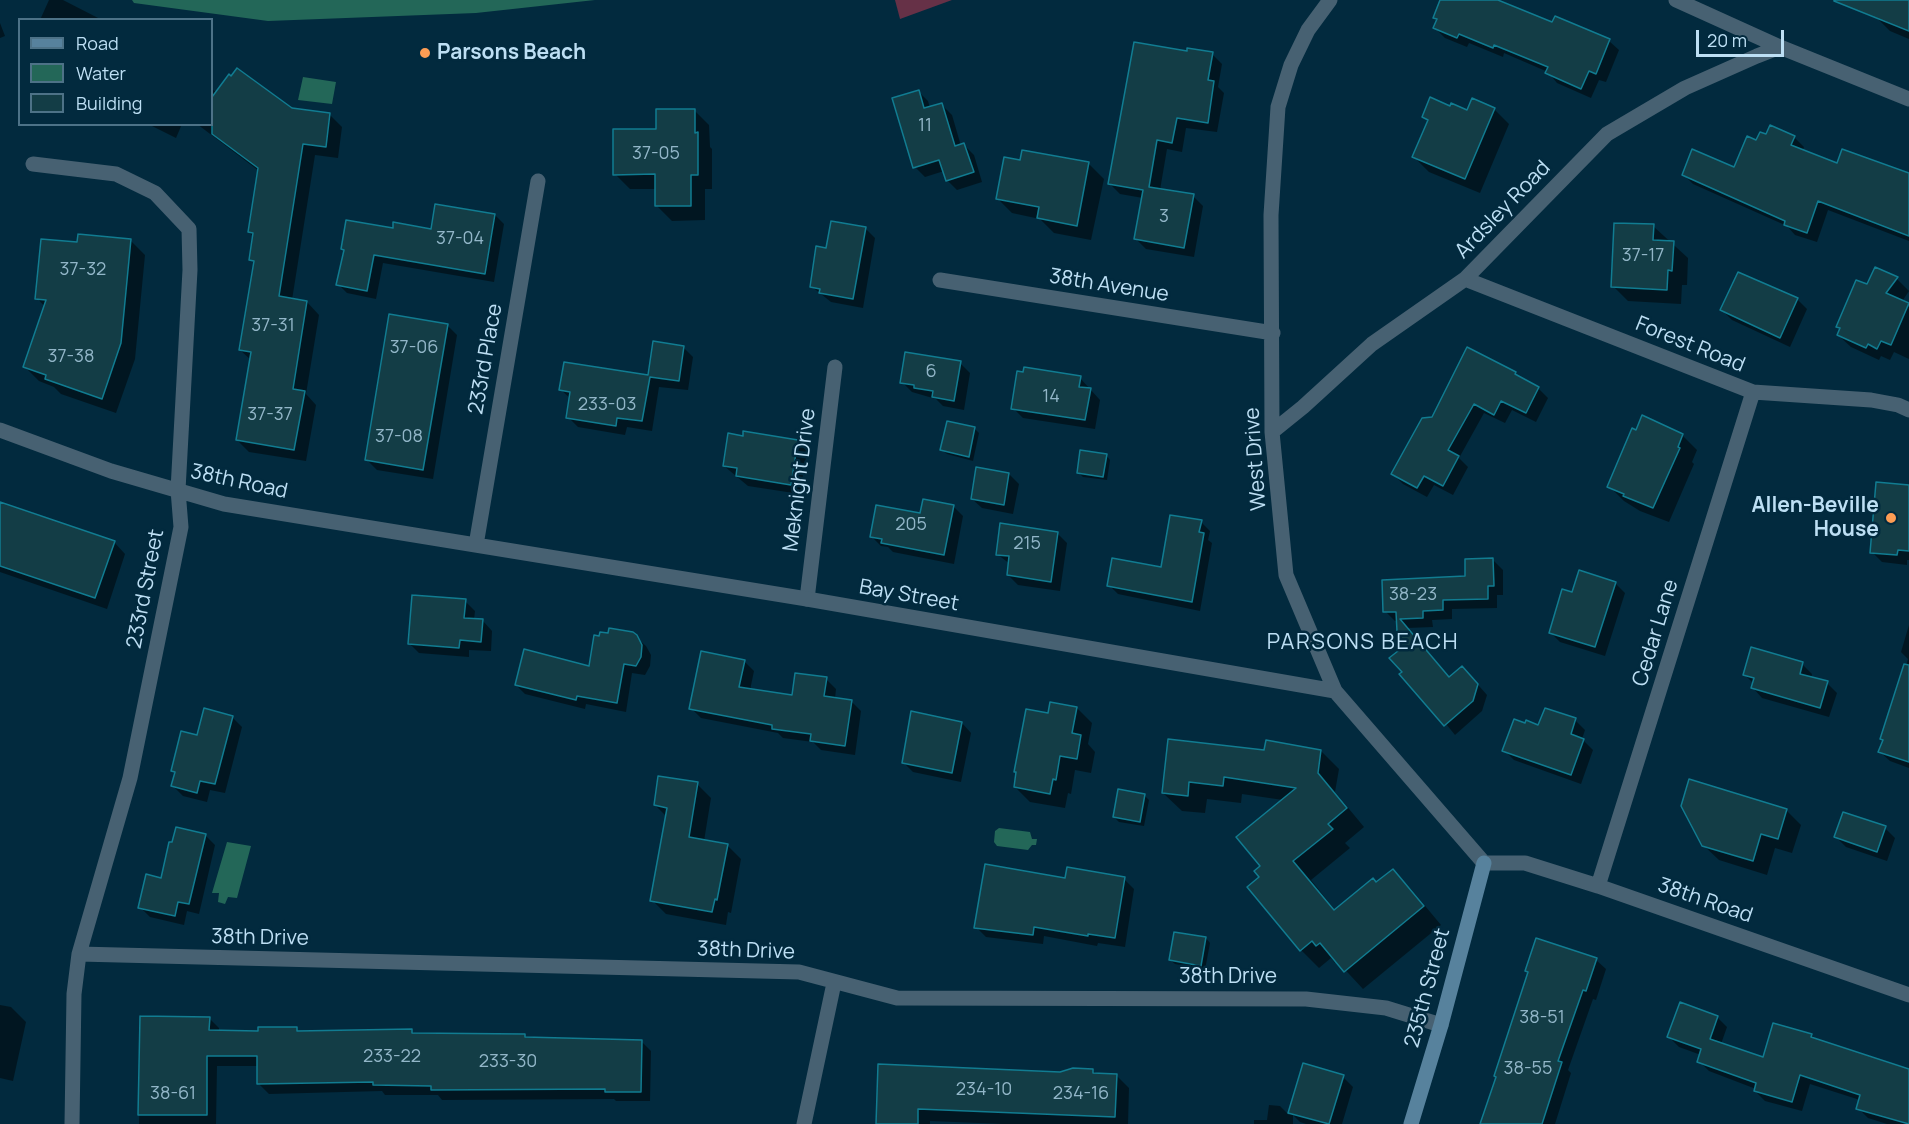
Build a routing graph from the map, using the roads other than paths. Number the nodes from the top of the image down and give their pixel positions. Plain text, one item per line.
1 (1330, 0) edge
2 (1676, 0) edge
3 (1780, 47) junction
4 (1909, 99) edge
5 (33, 164) dead end
6 (538, 181) dead end
7 (1465, 279) junction
8 (940, 280) dead end
9 (1273, 333) junction
10 (835, 366) dead end
11 (1753, 392) junction
12 (1909, 410) edge
13 (0, 430) edge
14 (1272, 432) junction
15 (178, 490) junction
16 (476, 544) junction
17 (807, 599) junction
18 (1335, 691) junction
19 (1484, 862) junction
20 (1599, 886) junction
21 (80, 954) junction
22 (834, 983) junction
23 (1909, 995) edge
24 (1441, 1025) junction
25 (72, 1124) edge
26 (804, 1124) edge
27 (1411, 1124) edge

1 - 9 street, West Drive
2 - 3 street
3 - 4 street
3 - 7 street, Ardsley Road
5 - 15 street, 233rd Street
6 - 16 street, 233rd Place
7 - 11 street, Forest Road
7 - 14 street, Ardsley Road
8 - 9 street, 38th Avenue
9 - 14 street, West Drive
10 - 17 street, Meknight Drive
11 - 12 street, Forest Road
11 - 20 street, Cedar Lane
13 - 15 street, 38th Road
14 - 18 street, West Drive
15 - 16 street, 38th Road
15 - 21 street, 233rd Street
16 - 17 street, Bay Street
17 - 18 street, Bay Street
18 - 19 street, West Drive
19 - 20 street, 38th Road
19 - 24 main road, 235th Street
20 - 23 street, 38th Road
21 - 22 street, 38th Drive
21 - 25 street, 233rd Street
22 - 24 street, 38th Drive
22 - 26 street
24 - 27 main road, 235th Street

